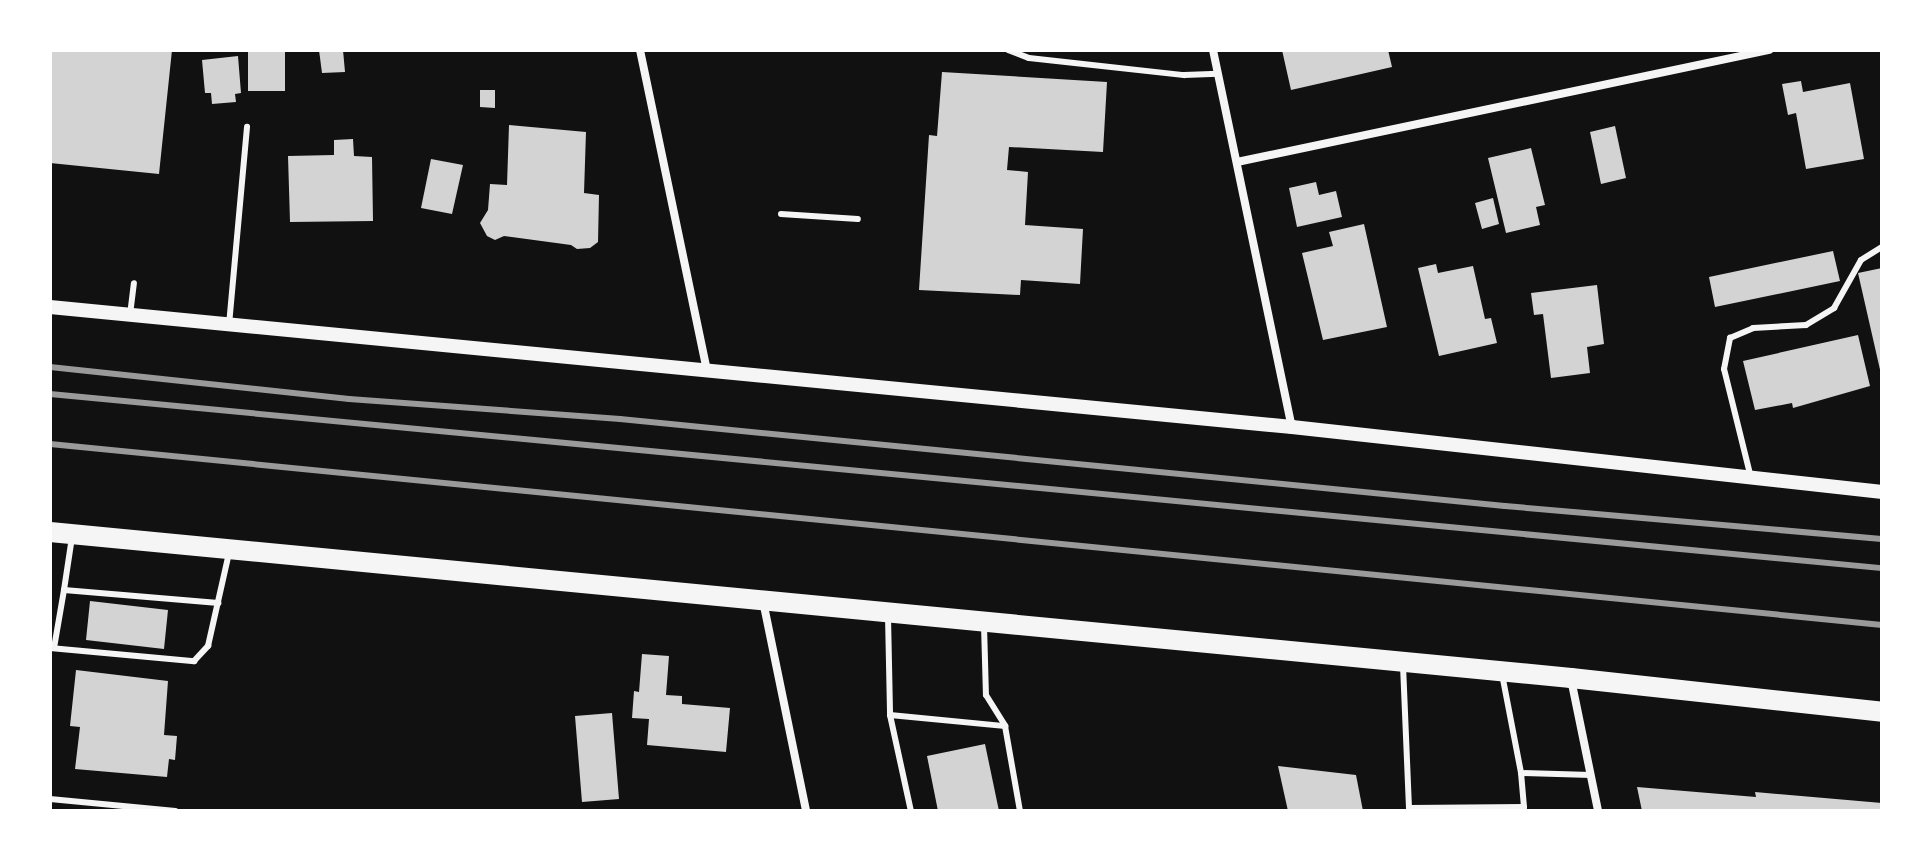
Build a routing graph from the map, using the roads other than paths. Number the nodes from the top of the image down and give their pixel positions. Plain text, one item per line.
1 (640, 50) edge
2 (1008, 50) edge
3 (1213, 50) edge
4 (1769, 50) edge
5 (1218, 74) junction
6 (247, 127) dead end
7 (1237, 162) junction
8 (781, 214) dead end
9 (858, 219) dead end
10 (1882, 247) edge
11 (134, 283) dead end
12 (50, 307) edge
13 (130, 315) junction
14 (229, 325) junction
15 (707, 371) junction
16 (1292, 427) junction
17 (1751, 478) junction
18 (1882, 492) edge
19 (50, 532) edge
20 (72, 534) junction
21 (230, 549) junction
22 (64, 590) junction
23 (763, 600) junction
24 (218, 603) junction
25 (888, 612) junction
26 (984, 622) junction
27 (52, 648) edge
28 (1403, 662) junction
29 (1502, 671) junction
30 (1571, 678) junction
31 (1882, 712) edge
32 (890, 715) junction
33 (1005, 726) junction
34 (1521, 773) junction
35 (1591, 775) junction
36 (50, 799) edge
37 (1524, 809) edge
38 (175, 811) edge
39 (806, 811) edge
40 (911, 811) edge
41 (1020, 811) edge
42 (1598, 811) edge

1 - 15 street
2 - 5 lane
3 - 5 street
4 - 7 street
5 - 7 street
6 - 14 lane
7 - 16 street
8 - 9 lane
10 - 17 lane
11 - 13 lane
12 - 13 street
13 - 14 street
14 - 15 street
15 - 16 street
16 - 17 street
17 - 18 street
19 - 20 main road
20 - 21 main road
20 - 22 lane
21 - 23 main road
21 - 24 lane
22 - 24 lane
22 - 27 lane
23 - 25 main road
23 - 39 street
24 - 27 lane
25 - 26 main road
25 - 32 lane
26 - 28 main road
26 - 33 lane
28 - 29 main road
28 - 37 lane
29 - 30 main road
29 - 34 lane
30 - 31 main road
30 - 35 street
32 - 33 lane
32 - 40 lane
33 - 41 lane
34 - 35 lane
34 - 37 lane
35 - 42 street
36 - 38 lane

